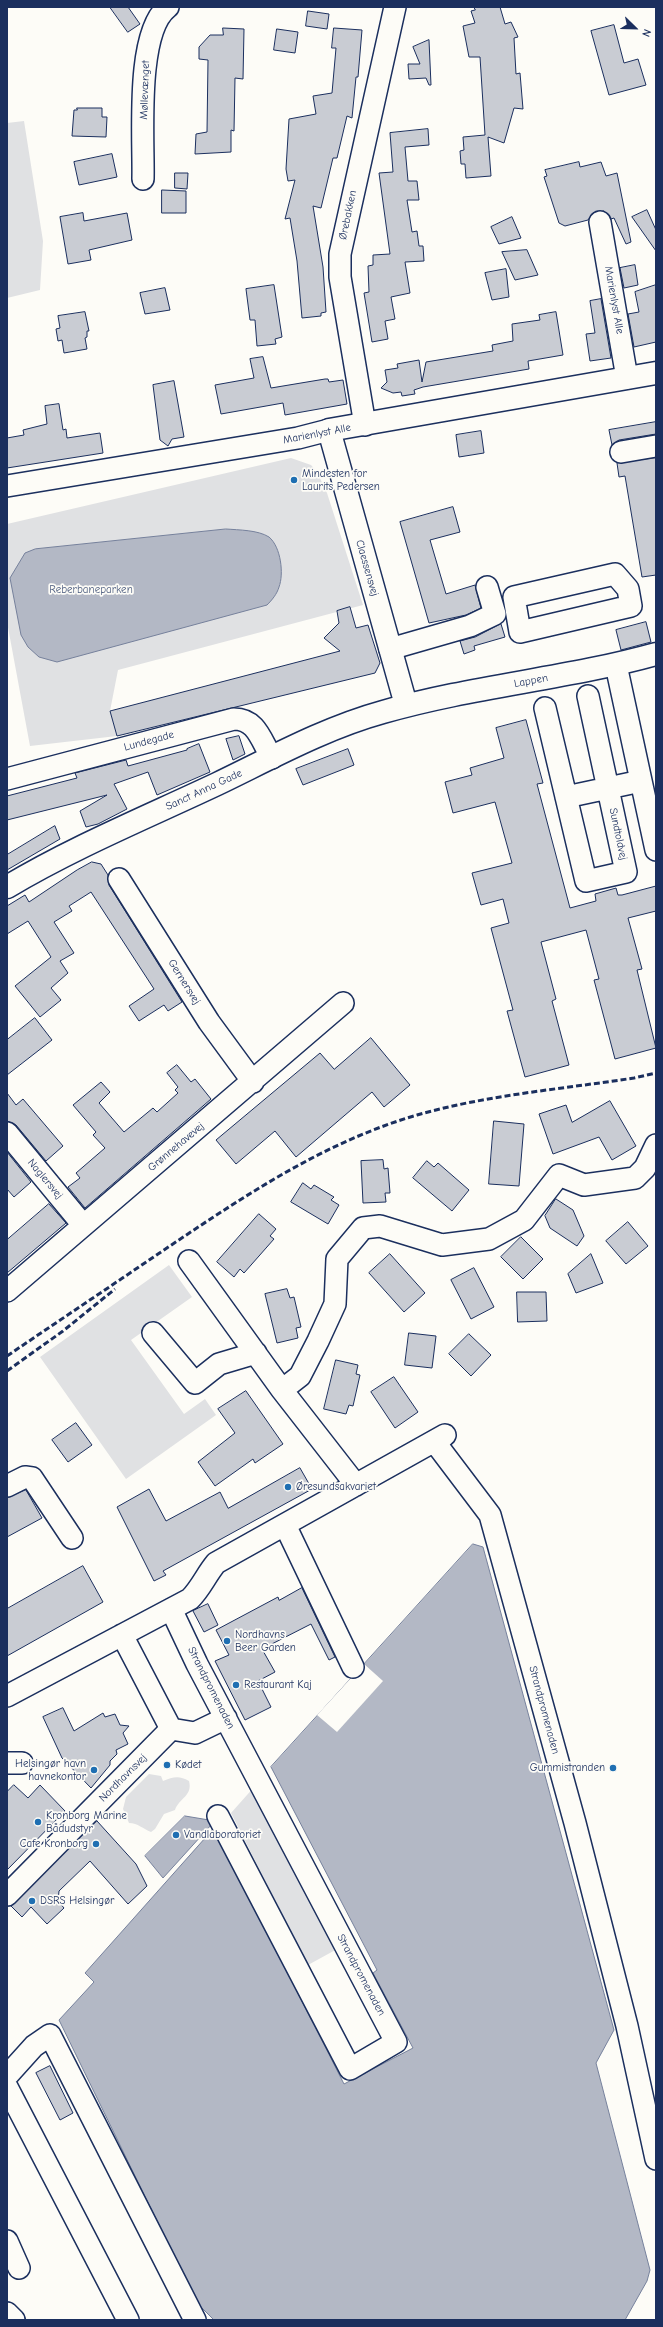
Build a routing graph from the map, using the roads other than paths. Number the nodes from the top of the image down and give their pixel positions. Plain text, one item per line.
1 (168, 7) edge
2 (394, 7) edge
3 (143, 179) dead end
4 (600, 222) dead end
5 (656, 373) edge
6 (627, 378) junction
7 (365, 424) junction
8 (329, 430) junction
9 (656, 446) edge
10 (621, 452) dead end
11 (7, 486) edge
12 (487, 587) dead end
13 (520, 632) joint
14 (390, 649) junction
15 (656, 654) edge
16 (616, 665) junction
17 (588, 696) dead end
18 (406, 705) junction
19 (545, 708) dead end
20 (272, 758) junction
21 (7, 779) edge
22 (641, 780) junction
23 (608, 788) junction
24 (566, 797) junction
25 (656, 850) edge
26 (119, 879) dead end
27 (7, 887) edge
28 (343, 1003) dead end
29 (253, 1082) junction
30 (7, 1133) edge
31 (656, 1145) edge
32 (83, 1225) junction
33 (189, 1261) dead end
34 (7, 1291) edge
35 (153, 1333) dead end
36 (256, 1353) junction
37 (282, 1390) junction
38 (356, 1485) junction
39 (7, 1486) edge
40 (284, 1525) junction
41 (72, 1538) dead end
42 (171, 1609) junction
43 (122, 1635) junction
44 (353, 1667) dead end
45 (7, 1696) edge
46 (226, 1718) junction
47 (171, 1729) junction
48 (218, 1816) dead end
49 (7, 1895) edge
50 (7, 2076) edge
51 (7, 2087) edge
52 (656, 2159) edge
53 (7, 2241) edge
54 (19, 2268) dead end
55 (7, 2314) edge
56 (14, 2320) edge
57 (128, 2320) edge
58 (195, 2320) edge

1 - 3 street, Møllevænget
2 - 7 street, Ørebakken
4 - 6 street, Marienlyst Alle
5 - 6 main road, Marienlyst Alle
6 - 7 main road, Marienlyst Alle
7 - 8 main road, Marienlyst Alle
8 - 11 street, Marienlyst Alle
8 - 14 main road, Claessensvej
9 - 10 street
12 - 14 street
13 - 13 street
14 - 18 main road, Claessensvej
15 - 16 main road, Lappen
16 - 18 main road, Lappen
16 - 22 street
17 - 23 street, Sundtoldvej
18 - 20 main road, Sanct Anna Gade
19 - 24 street, Sundtoldvej
20 - 21 street, Lundegade
20 - 27 main road, Sanct Anna Gade
22 - 23 street
22 - 25 street
23 - 24 street
23 - 24 street, Sundtoldvej
26 - 29 street, Gernersvej
28 - 29 street, Grønnehavevej
29 - 32 street, Grønnehavevej
30 - 32 street, Naglersvej
31 - 37 street
32 - 34 street, Grønnehavevej
33 - 36 street
35 - 36 street
36 - 37 street
37 - 38 street
38 - 40 street, Strandpromenaden
38 - 52 street, Strandpromenaden
39 - 41 street
40 - 42 street, Strandpromenaden
40 - 44 street
42 - 43 street, Strandpromenaden
42 - 46 street, Strandpromenaden
43 - 45 street, Strandpromenaden
43 - 47 street
46 - 47 street
46 - 48 street, Strandpromenaden
47 - 49 street, Nordhavnsvej
50 - 58 street
51 - 57 street
53 - 54 street
55 - 56 street

